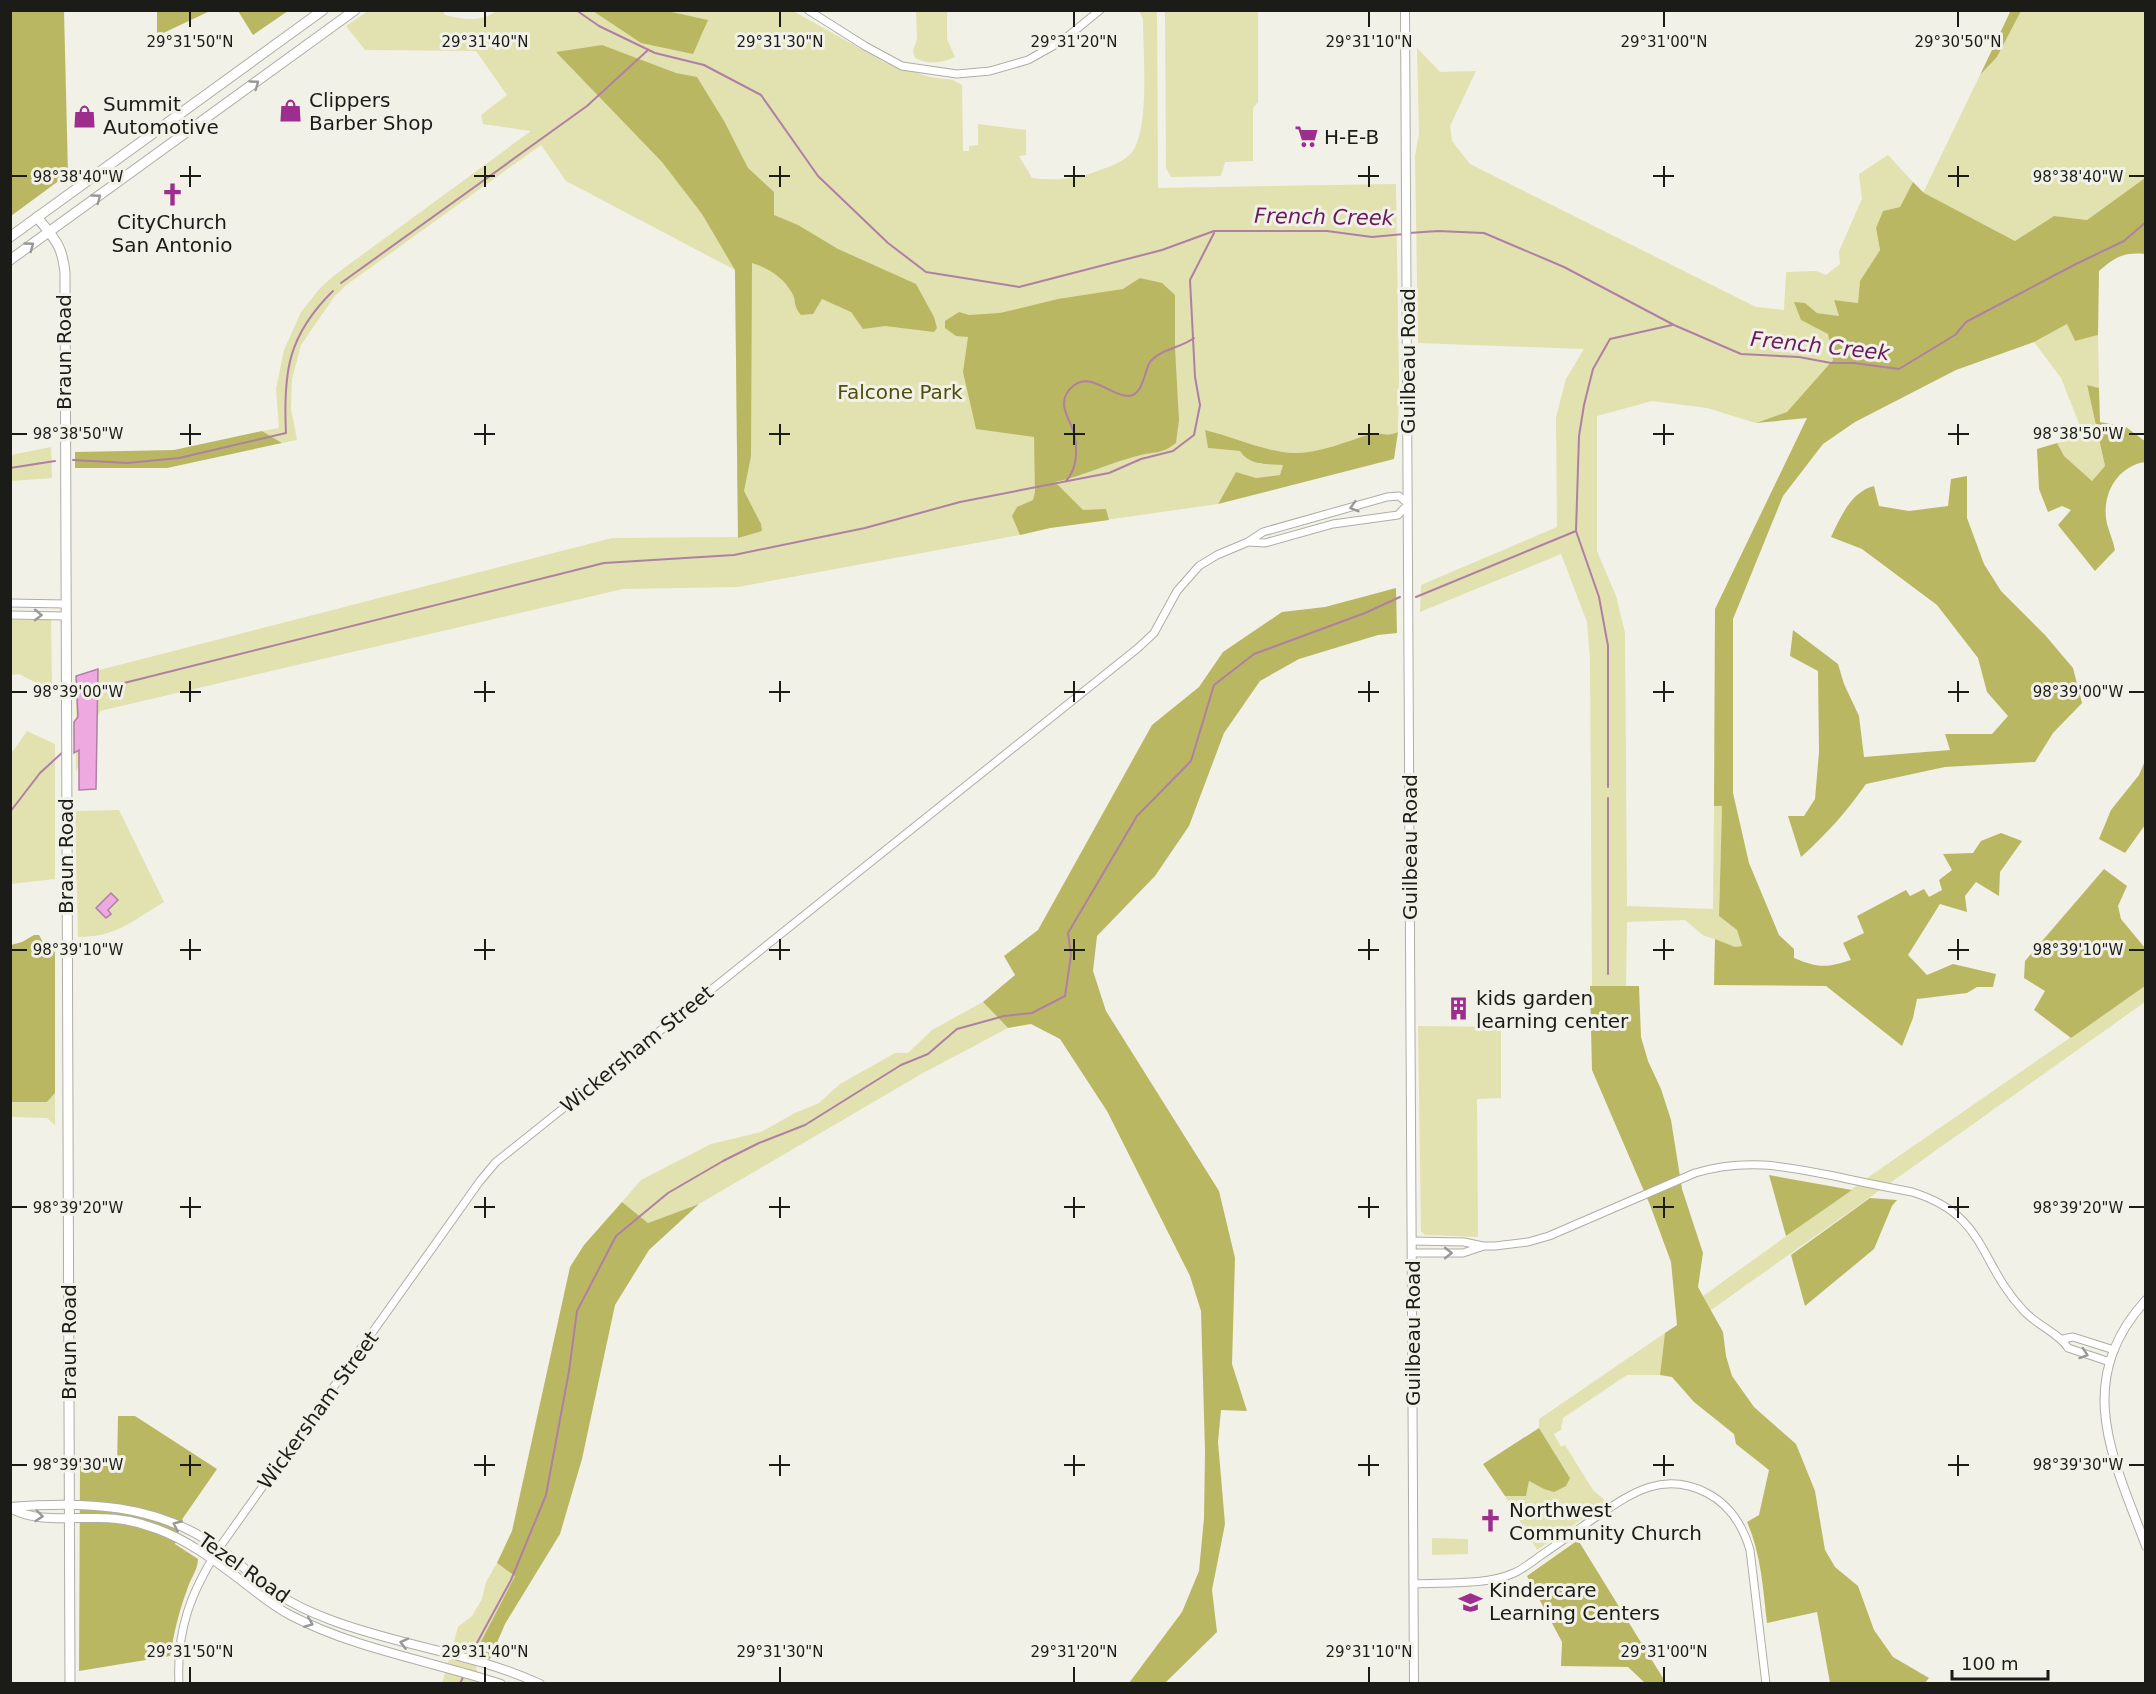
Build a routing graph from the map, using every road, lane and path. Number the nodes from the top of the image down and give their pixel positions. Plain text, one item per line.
1 (322, 10) edge
2 (355, 10) edge
3 (808, 10) edge
4 (1100, 10) edge
5 (1405, 10) edge
6 (37, 217) junction
7 (49, 232) junction
8 (10, 237) edge
9 (10, 260) edge
10 (1408, 504) junction
11 (1248, 542) junction
12 (10, 603) edge
13 (65, 604) junction
14 (10, 615) edge
15 (65, 616) junction
16 (1412, 1241) junction
17 (1483, 1246) junction
18 (1412, 1253) junction
19 (2145, 1300) edge
20 (2063, 1339) junction
21 (2114, 1350) junction
22 (2110, 1362) junction
23 (70, 1504) junction
24 (10, 1508) edge
25 (70, 1518) junction
26 (2145, 1546) edge
27 (219, 1548) junction
28 (212, 1559) junction
29 (1413, 1584) junction
30 (70, 1683) edge
31 (179, 1683) edge
32 (501, 1683) edge
33 (540, 1683) edge
34 (1414, 1683) edge
35 (1766, 1683) edge

1 - 6 main road
7 -> 2 main road
3 - 4 street
5 - 10 main road, Guilbeau Road
6 - 7 main road, Braun Road
6 - 8 main road
9 -> 7 main road
7 - 13 main road, Braun Road
10 - 11 street, Wickersham Street
10 -> 11 street, Wickersham Street
10 - 16 main road, Guilbeau Road
11 - 27 street, Wickersham Street
12 - 13 street
13 - 15 main road, Braun Road
14 -> 15 street
15 - 23 main road, Braun Road
16 - 17 street
16 - 18 main road, Guilbeau Road
18 -> 17 street
17 - 20 street
18 - 29 main road, Guilbeau Road
19 - 21 main road
20 - 21 street
20 -> 22 street
21 - 22 main road
22 - 26 main road
23 - 24 main road, Tezel Road
23 - 25 main road, Braun Road
27 -> 23 main road, Tezel Road
24 -> 25 main road, Tezel Road
25 - 28 main road, Tezel Road
25 - 30 main road, Braun Road
27 - 28 street, Wickersham Street
33 -> 27 main road, Tezel Road
28 - 31 street, Wickersham Street
28 -> 32 main road, Tezel Road
29 - 34 main road, Guilbeau Road
29 - 35 street

